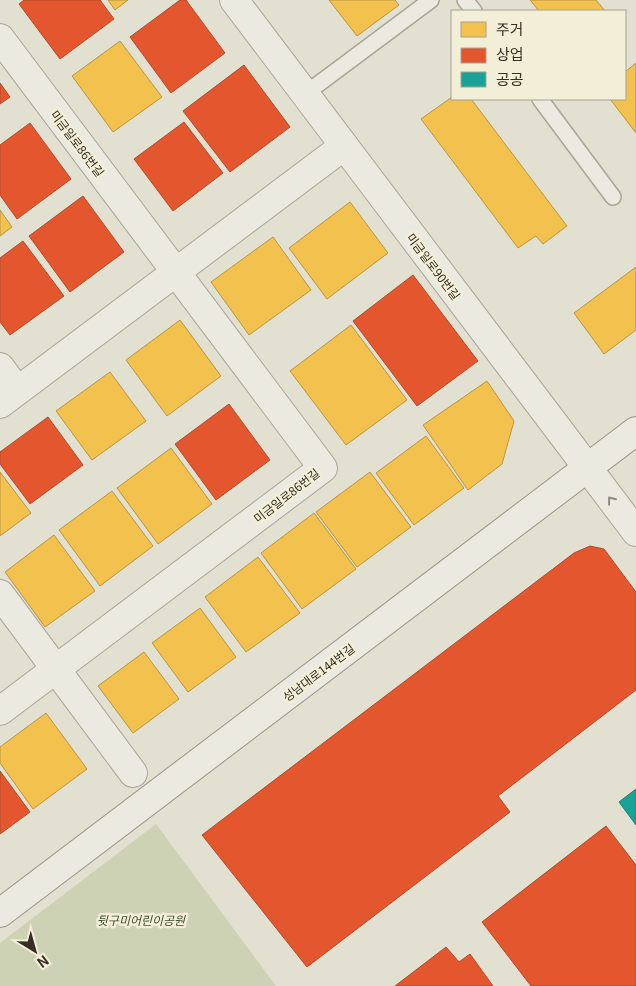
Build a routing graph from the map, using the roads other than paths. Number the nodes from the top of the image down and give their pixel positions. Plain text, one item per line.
1 (234, 0) edge
2 (431, 0) edge
3 (465, 0) edge
4 (473, 10) edge
5 (0, 38) edge
6 (305, 94) junction
7 (541, 100) edge
8 (344, 146) junction
9 (613, 197) dead end
10 (175, 273) junction
11 (0, 367) edge
12 (9, 397) edge
13 (636, 430) edge
14 (587, 468) junction
15 (636, 532) edge
16 (0, 594) edge
17 (56, 669) junction
18 (0, 711) edge
19 (133, 774) dead end
20 (0, 913) edge

1 - 6 street, 미금일로90번길
2 - 6 lane
3 - 4 lane
5 - 10 street, 미금일로86번길
6 - 8 street, 미금일로90번길
7 - 9 lane
8 - 10 street
8 - 14 street, 미금일로90번길
10 - 12 street
10 - 17 street, 미금일로86번길
11 - 12 street
13 - 14 street, 성남대로144번길
15 -> 14 street, 미금일로90번길
14 - 20 street, 성남대로144번길
16 - 17 street
17 - 18 street
17 - 19 street

